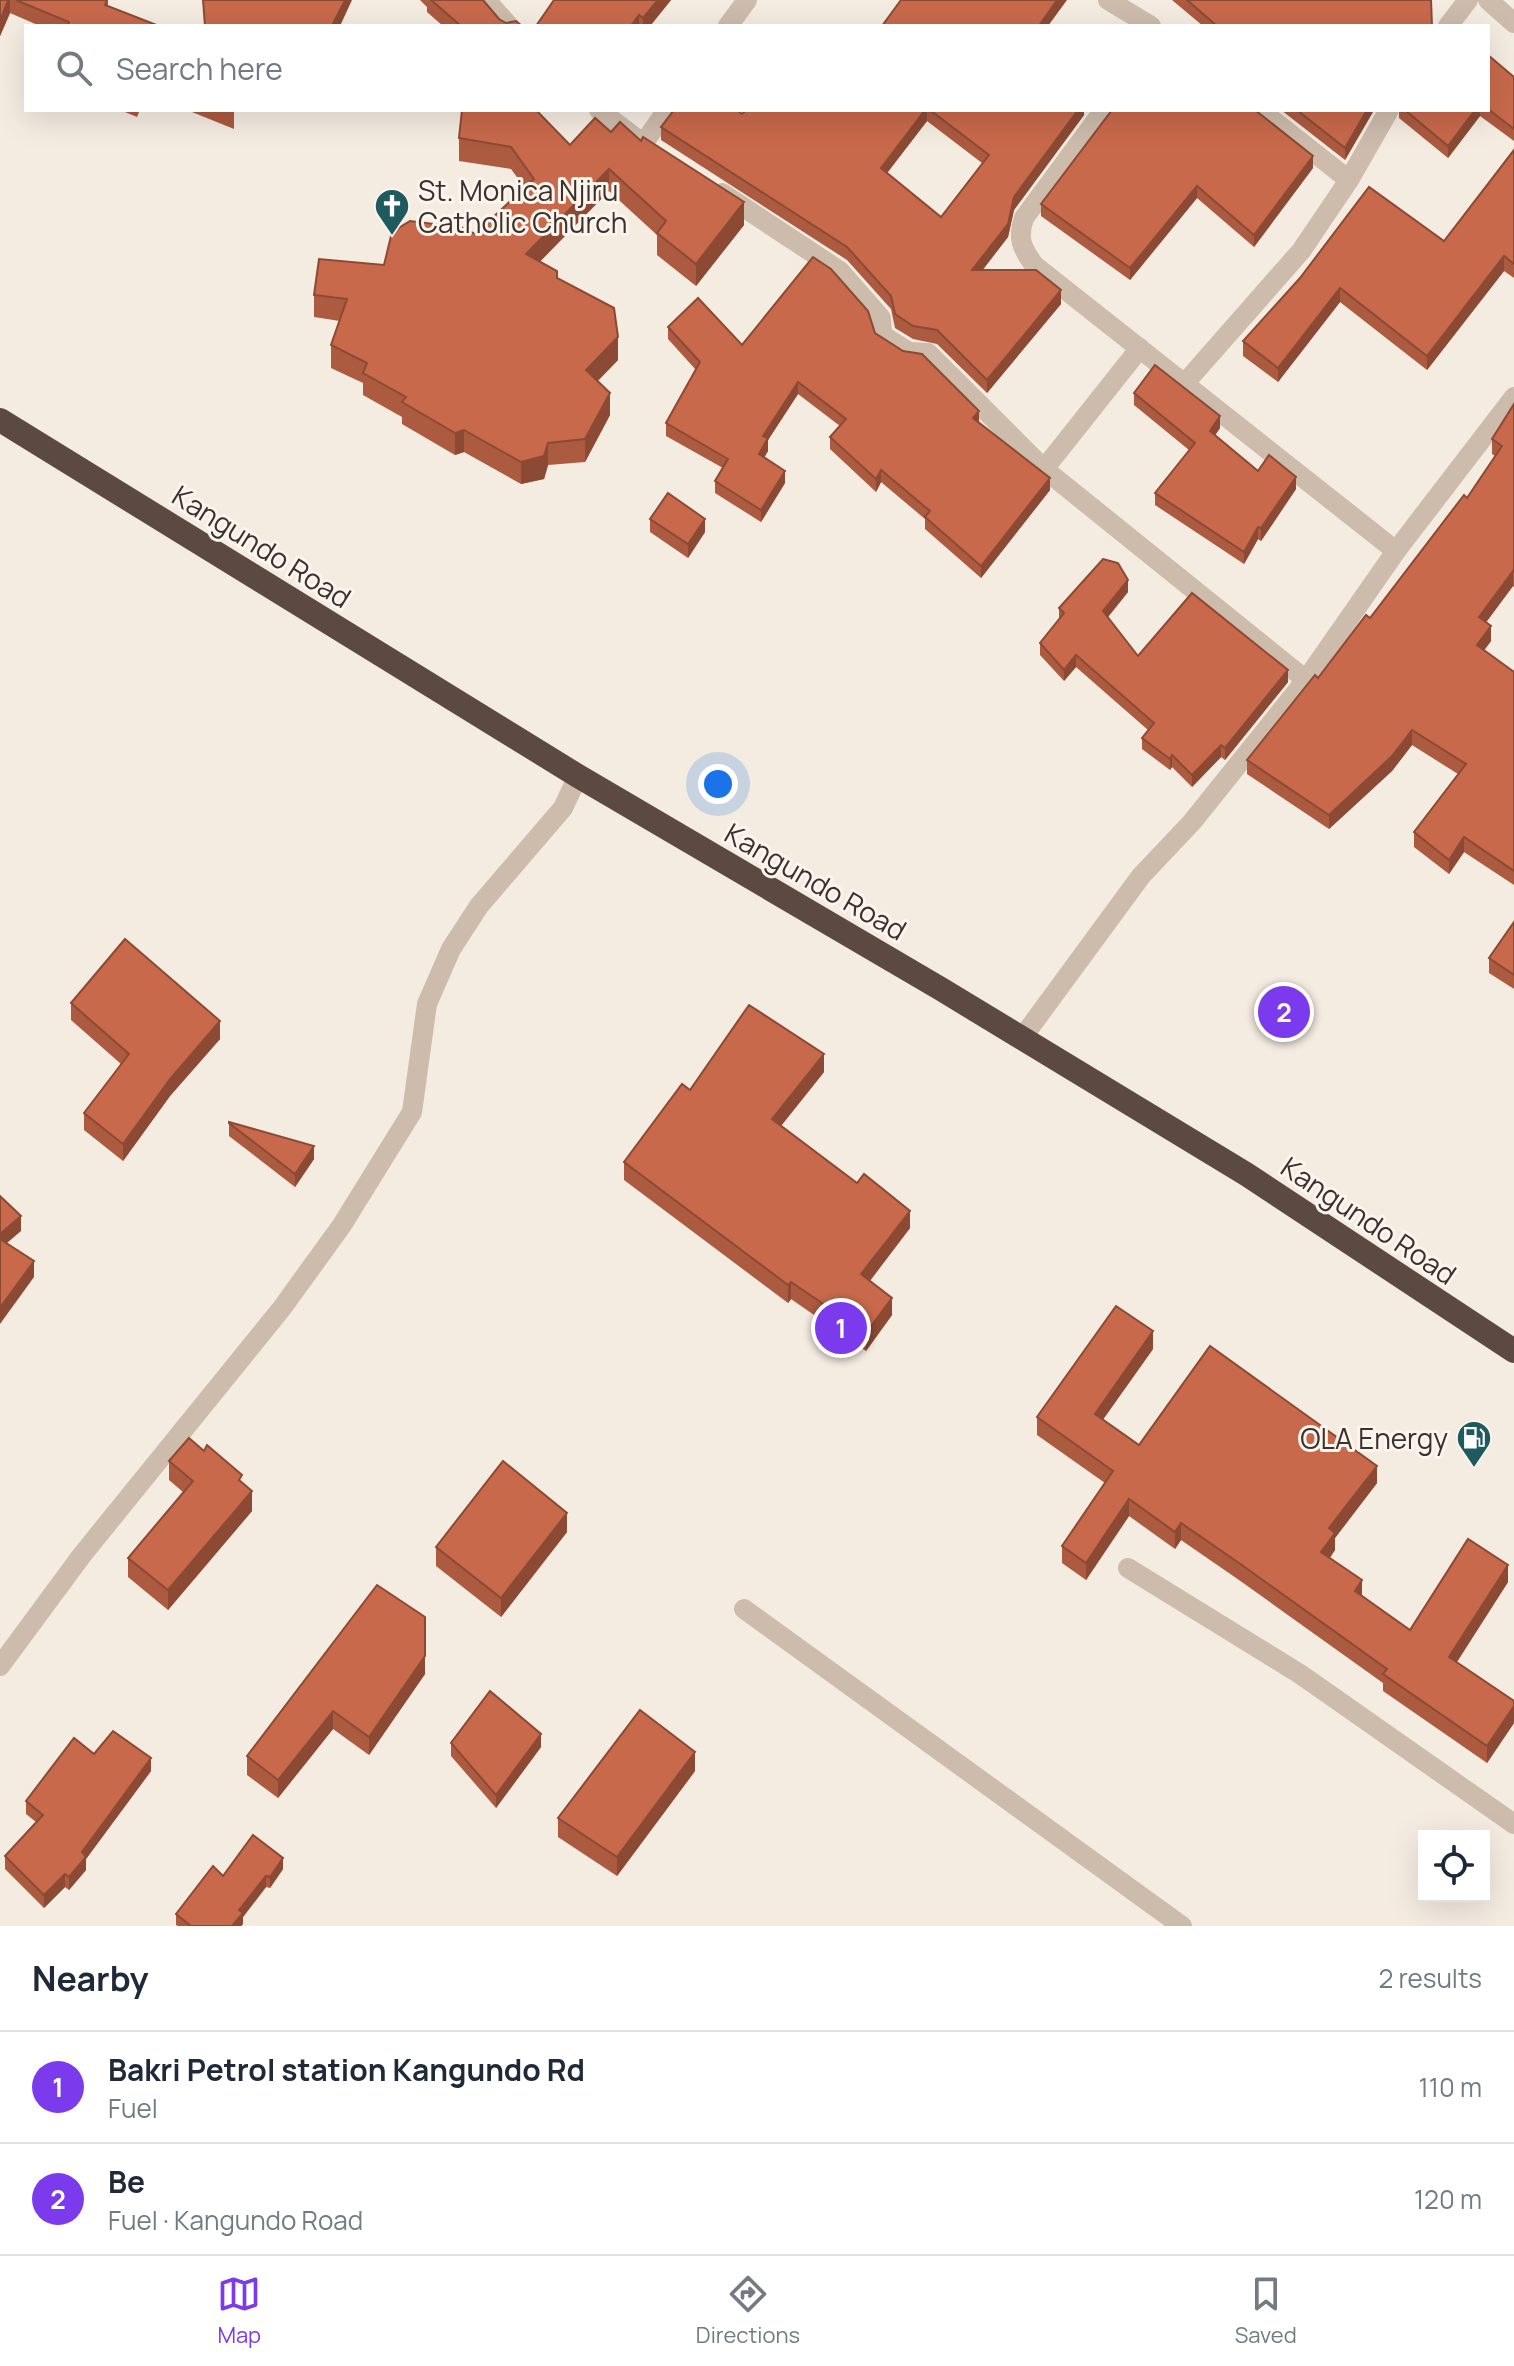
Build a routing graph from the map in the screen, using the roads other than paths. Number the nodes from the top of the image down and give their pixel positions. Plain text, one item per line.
1 (486, 0) edge
2 (747, 0) edge
3 (1108, 0) edge
4 (1468, 0) edge
5 (1488, 0) edge
6 (1514, 23) edge
7 (507, 24) edge
8 (729, 24) edge
9 (1148, 24) edge
10 (1450, 24) edge
11 (602, 112) edge
12 (666, 112) edge
13 (1103, 112) edge
14 (1263, 112) edge
15 (1388, 112) edge
16 (1349, 180) junction
17 (707, 183) edge
18 (1140, 348) junction
19 (1185, 383) junction
20 (1514, 397) edge
21 (0, 420) edge
22 (1044, 469) junction
23 (1396, 551) junction
24 (1306, 680) junction
25 (578, 776) junction
26 (1022, 1038) junction
27 (1514, 1351) edge
28 (1128, 1568) dead end
29 (744, 1609) dead end
30 (0, 1666) edge
31 (1514, 1824) edge
32 (1182, 1926) edge

1 - 7 street
2 - 8 street
3 - 9 street
4 - 10 street
5 - 6 street
11 - 12 street
13 - 18 street
14 - 16 street
15 - 16 street
16 - 19 street
17 - 22 street
18 - 19 street
18 - 22 street
19 - 23 street
20 - 23 street
21 - 25 highway, Kangundo Road
22 - 24 street
23 - 24 street
24 - 26 street
25 - 26 highway, Kangundo Road
25 - 30 street
26 - 27 highway, Kangundo Road
28 - 31 street
29 - 32 street

